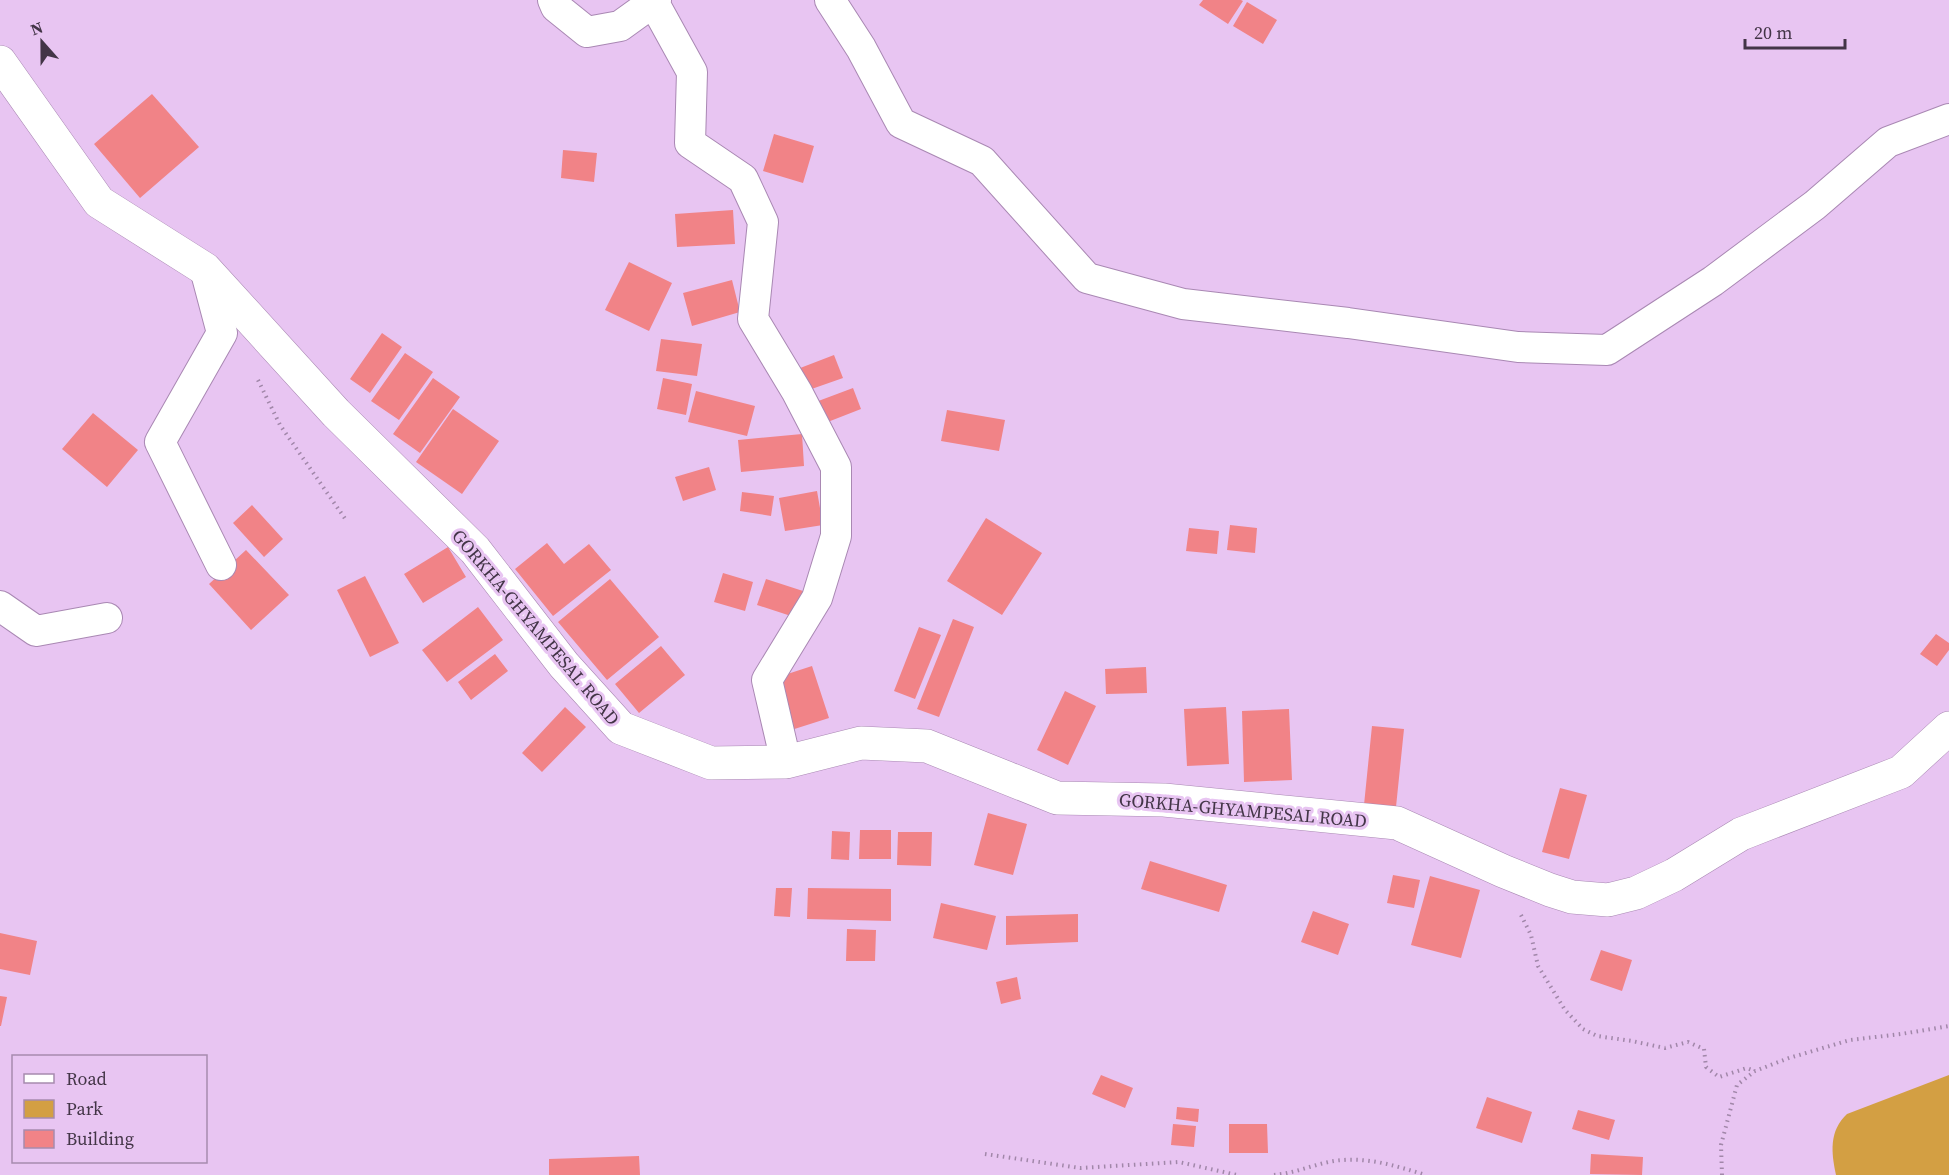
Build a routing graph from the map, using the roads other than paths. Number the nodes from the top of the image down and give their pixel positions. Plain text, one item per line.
1 (553, 0) edge
2 (830, 0) edge
3 (655, 1) edge
4 (0, 62) edge
5 (1949, 119) edge
6 (205, 268) junction
7 (221, 565) dead end
8 (0, 606) edge
9 (107, 618) dead end
10 (1949, 728) edge
11 (786, 762) junction

1 - 3 street
2 - 5 street
3 - 11 street
4 - 6 main road, GORKHA-GHYAMPESAL ROAD
6 - 7 street
6 - 11 main road, GORKHA-GHYAMPESAL ROAD
8 - 9 street
10 - 11 main road, GORKHA-GHYAMPESAL ROAD

